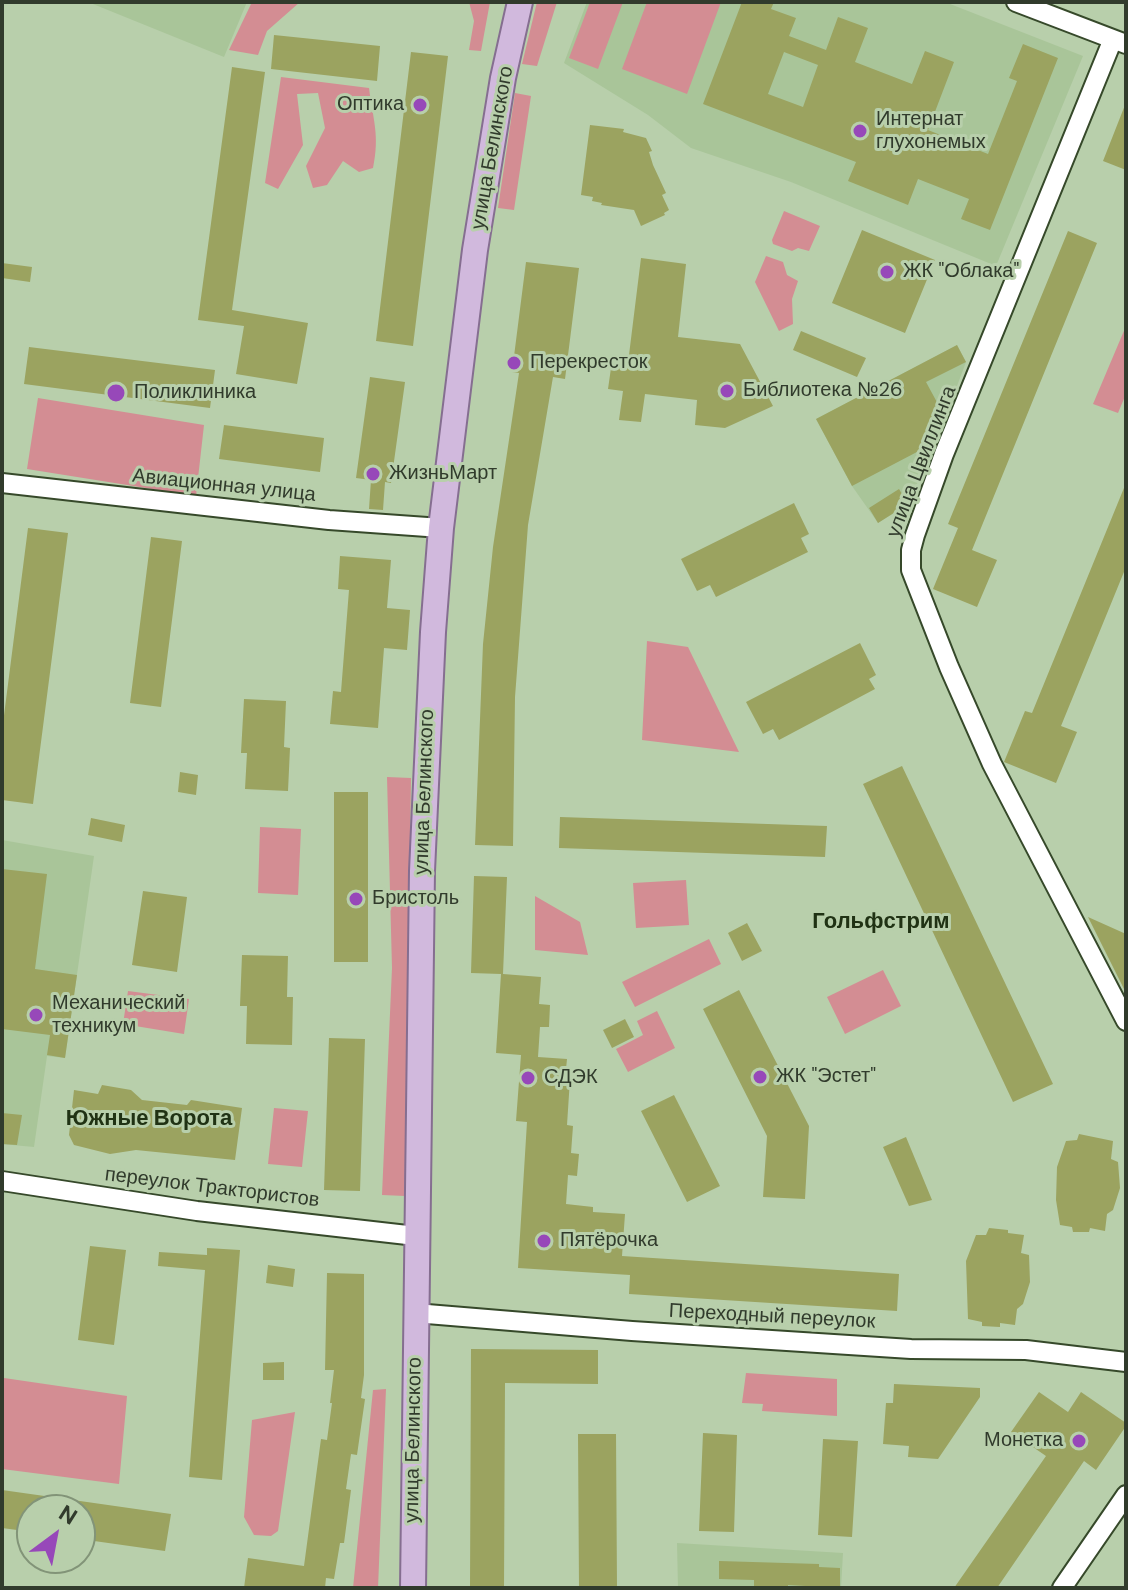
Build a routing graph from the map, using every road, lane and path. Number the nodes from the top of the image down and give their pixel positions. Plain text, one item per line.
1 (520, 2) edge
2 (1016, 2) edge
3 (1119, 42) edge
4 (2, 483) edge
5 (441, 528) junction
6 (1126, 1021) edge
7 (2, 1181) edge
8 (416, 1236) junction
9 (415, 1313) junction
10 (1126, 1362) edge
11 (1126, 1495) edge
12 (413, 1588) edge
13 (1062, 1588) edge

1 - 5 main road, улица Белинского
2 - 3 street
3 - 6 street, улица Цвиллинга
4 - 5 street, Авиационная улица
5 - 8 main road, улица Белинского
7 - 8 street, переулок Трактористов
8 - 9 main road, улица Белинского
9 - 10 street, Переходный переулок
9 - 12 main road, улица Белинского
11 - 13 street

